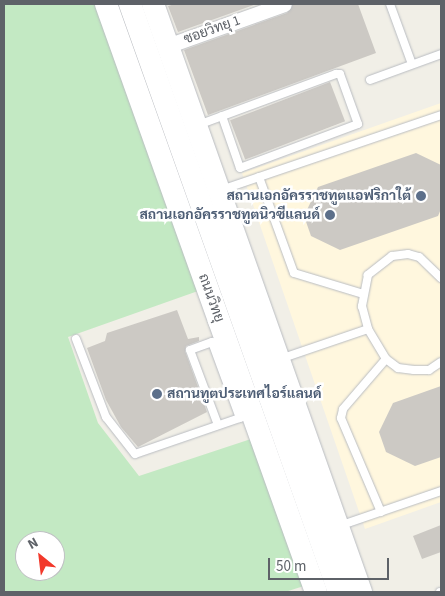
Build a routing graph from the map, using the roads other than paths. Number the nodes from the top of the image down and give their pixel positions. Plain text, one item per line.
1 (106, 4) edge
2 (130, 4) edge
3 (153, 4) edge
4 (284, 4) edge
5 (390, 4) edge
6 (167, 46) junction
7 (441, 54) edge
8 (412, 64) junction
9 (370, 80) dead end
10 (222, 116) junction
11 (440, 118) edge
12 (196, 126) junction
13 (259, 177) junction
14 (219, 191) junction
15 (441, 278) edge
16 (363, 294) junction
17 (368, 329) junction
18 (76, 339) dead end
19 (279, 359) junction
20 (386, 359) junction
21 (441, 362) edge
22 (246, 416) junction
23 (218, 425) junction
24 (314, 490) junction
25 (441, 491) edge
26 (381, 512) junction
27 (328, 530) junction
28 (316, 592) edge
29 (339, 592) edge
30 (361, 592) edge

1 - 22 main road, ถนนวิทยุ
2 - 24 main road, ถนนวิทยุ
3 - 6 main road, ถนนวิทยุ
4 - 6 street, ซอยวิทยุ 1
5 - 8 lane
6 - 12 main road, ถนนวิทยุ
7 - 8 lane
8 - 9 lane
10 - 10 lane
10 - 12 lane
11 - 13 lane
12 - 14 main road, ถนนวิทยุ
13 - 14 lane
13 - 16 lane
14 - 19 main road, ถนนวิทยุ
15 - 16 lane
16 - 17 lane
17 - 19 lane
17 - 20 lane
18 - 23 lane
19 - 24 main road, ถนนวิทยุ
20 - 21 lane
20 - 26 lane
22 - 23 lane
22 - 23 lane
22 - 28 main road, ถนนวิทยุ
24 - 27 main road, ถนนวิทยุ
25 - 26 lane
26 - 27 lane
27 - 29 main road, ถนนวิทยุ
27 - 30 main road, ถนนวิทยุ

